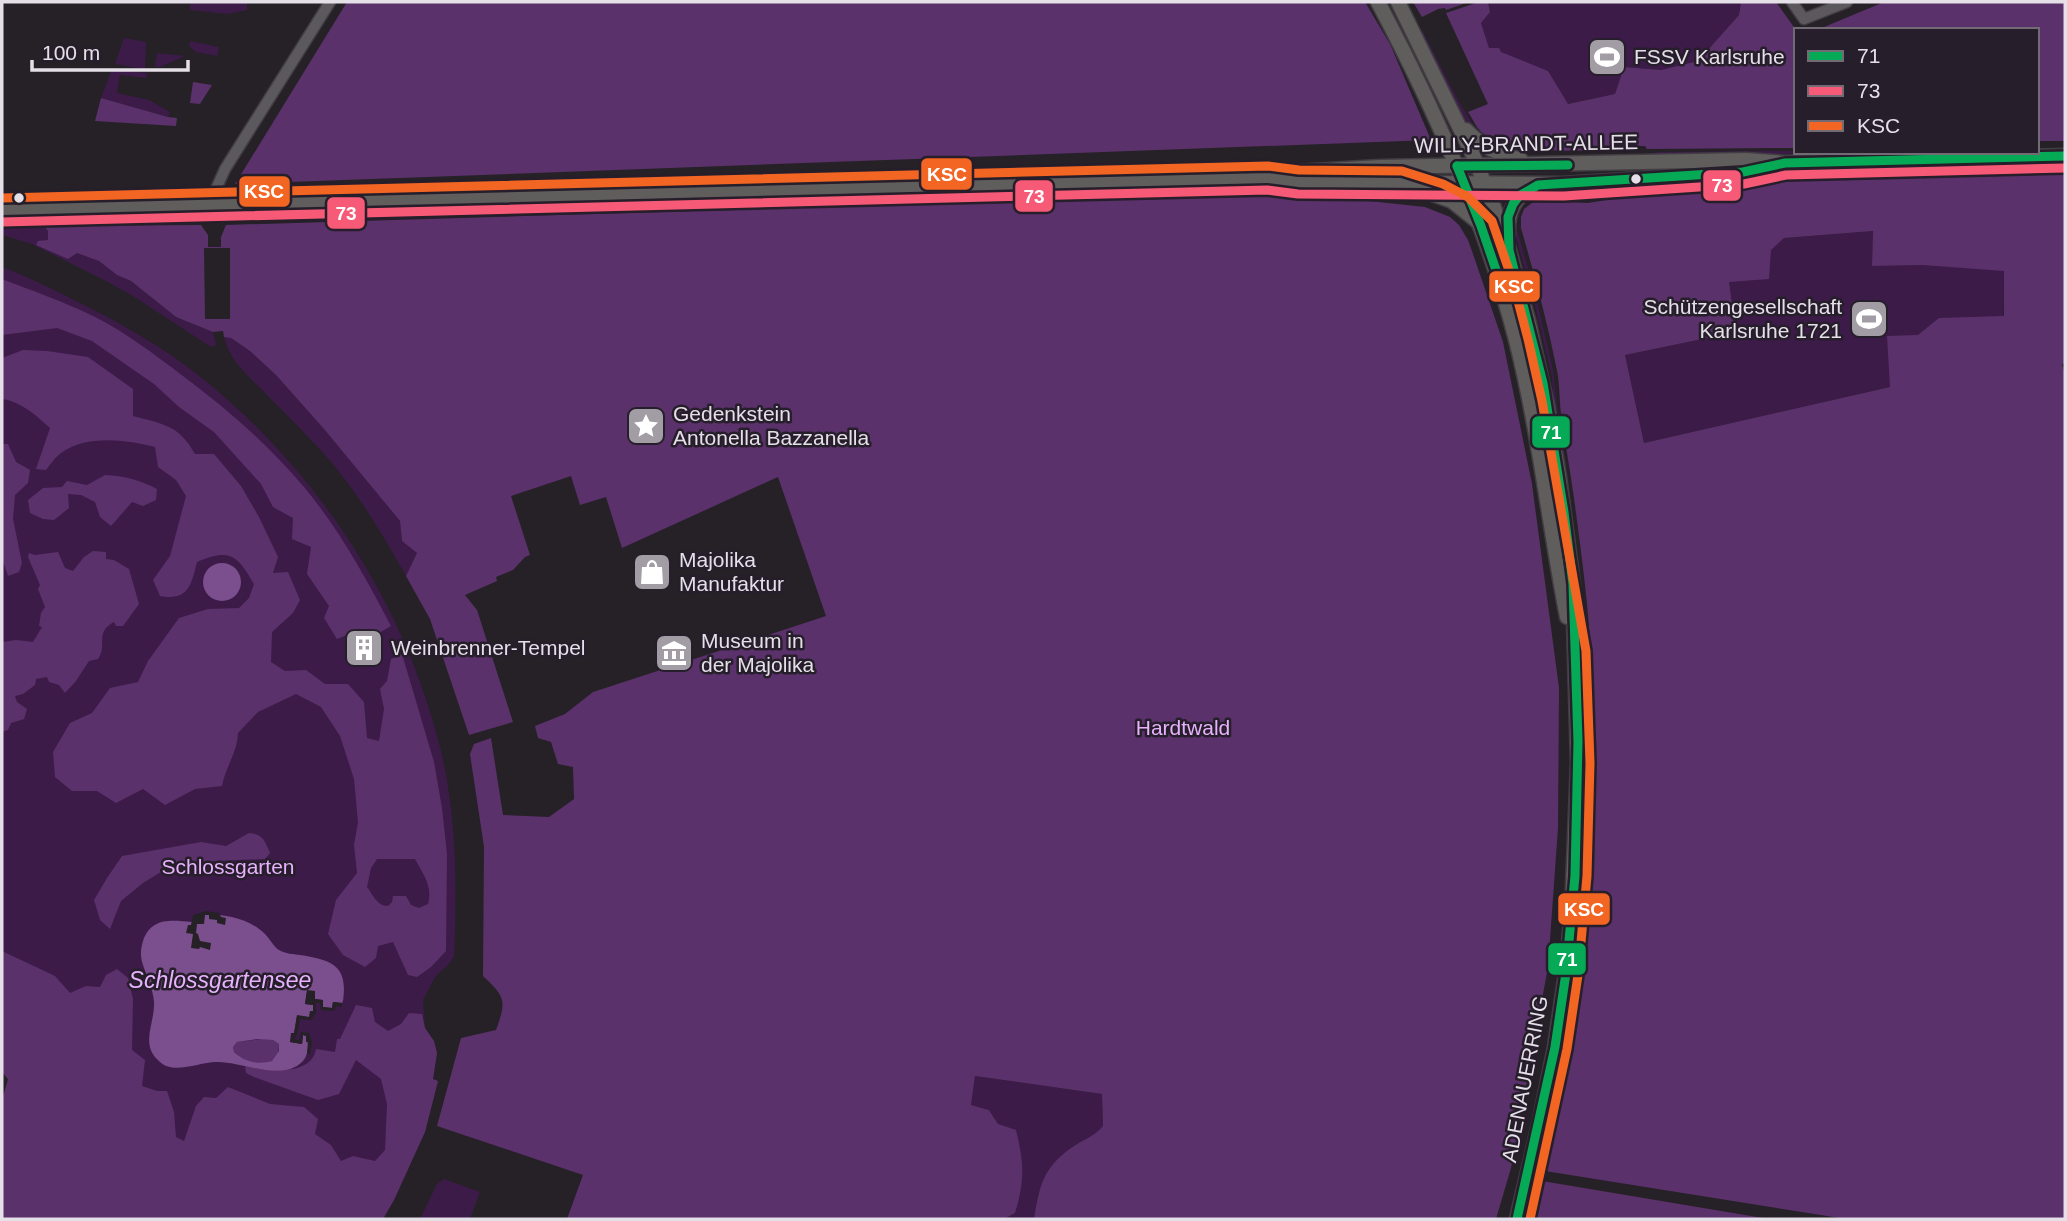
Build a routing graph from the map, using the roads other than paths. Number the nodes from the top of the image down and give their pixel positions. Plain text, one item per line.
1 (330, 2) edge
2 (1378, 2) edge
3 (1398, 2) edge
4 (1792, 2) edge
5 (1847, 2) edge
6 (1458, 121) junction
7 (2065, 156) edge
8 (1785, 163) junction
9 (1534, 165) junction
10 (1457, 166) junction
11 (1478, 166) junction
12 (1268, 178) junction
13 (1401, 183) junction
14 (1464, 184) junction
15 (1485, 185) junction
16 (1538, 185) junction
17 (216, 205) junction
18 (2, 209) edge
19 (1481, 226) junction
20 (1508, 250) junction
21 (1574, 653) junction
22 (1517, 1219) edge

1 - 17 street
2 - 10 main road, ADENAUERRING
3 - 6 main road, ADENAUERRING
4 - 5 street
6 - 9 main road
6 - 11 main road, ADENAUERRING
7 - 8 main road, WILLY-BRANDT-ALLEE
8 - 9 main road, WILLY-BRANDT-ALLEE
8 - 16 main road, WILLY-BRANDT-ALLEE
9 - 11 main road, WILLY-BRANDT-ALLEE
10 - 11 main road, WILLY-BRANDT-ALLEE
10 - 12 main road, WILLY-BRANDT-ALLEE
10 - 14 main road, ADENAUERRING
11 - 15 main road, ADENAUERRING
12 - 13 main road, WILLY-BRANDT-ALLEE
12 - 17 main road, WILLY-BRANDT-ALLEE
13 - 14 main road, WILLY-BRANDT-ALLEE
13 - 19 main road
14 - 15 main road, WILLY-BRANDT-ALLEE
14 - 19 main road, ADENAUERRING
15 - 16 main road, WILLY-BRANDT-ALLEE
15 - 20 main road, ADENAUERRING
16 - 20 main road
17 - 18 main road, WILLY-BRANDT-ALLEE
19 - 21 main road, ADENAUERRING
20 - 21 main road, ADENAUERRING
21 - 22 main road, ADENAUERRING

